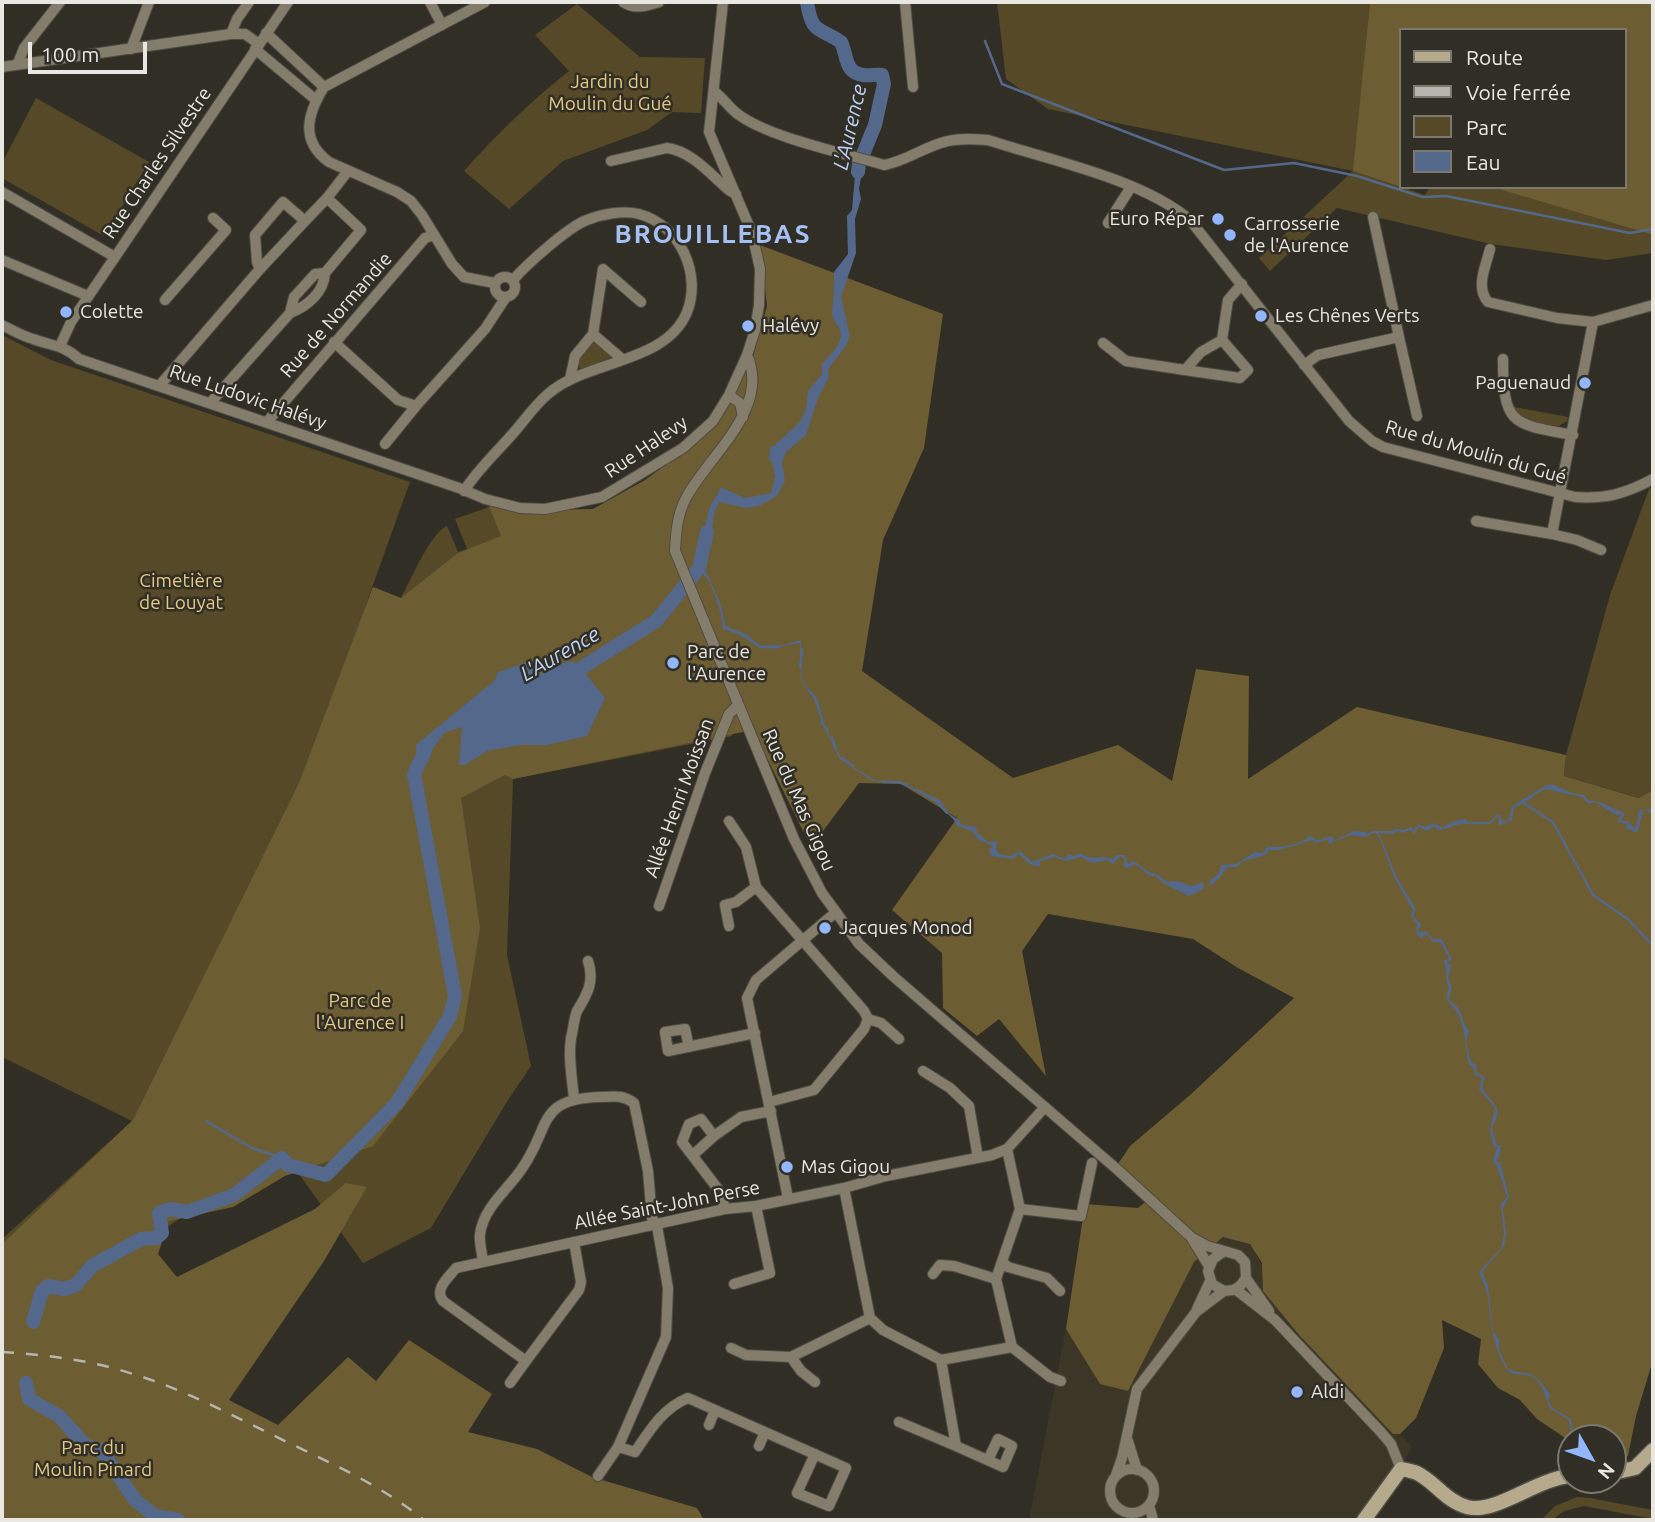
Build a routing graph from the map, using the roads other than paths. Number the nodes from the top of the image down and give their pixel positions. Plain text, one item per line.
1 (61, 2) edge
2 (149, 2) edge
3 (249, 2) edge
4 (288, 2) edge
5 (430, 2) edge
6 (485, 2) edge
7 (623, 2) edge
8 (659, 2) edge
9 (723, 2) edge
10 (905, 2) edge
11 (646, 4) edge
12 (442, 25) junction
13 (267, 33) junction
14 (231, 34) junction
15 (257, 47) junction
16 (131, 48) junction
17 (18, 63) junction
18 (2, 67) edge
19 (324, 87) junction
20 (913, 87) dead end
21 (715, 92) junction
22 (316, 100) junction
23 (611, 160) dead end
24 (348, 172) junction
25 (1131, 187) junction
26 (2, 192) edge
27 (737, 194) junction
28 (327, 198) junction
29 (1373, 217) dead end
30 (213, 218) dead end
31 (305, 221) junction
32 (1108, 223) dead end
33 (434, 235) junction
34 (1490, 248) dead end
35 (115, 257) junction
36 (2, 260) edge
37 (260, 269) junction
38 (513, 280) junction
39 (494, 283) junction
40 (1242, 284) junction
41 (88, 296) junction
42 (506, 297) junction
43 (165, 300) dead end
44 (641, 302) dead end
45 (1653, 305) edge
46 (1593, 322) junction
47 (2, 325) edge
48 (593, 334) junction
49 (1399, 337) junction
50 (1222, 341) junction
51 (334, 342) junction
52 (1103, 343) dead end
53 (61, 346) junction
54 (747, 355) junction
55 (622, 359) junction
56 (1503, 359) dead end
57 (1304, 365) junction
58 (1185, 370) junction
59 (570, 379) junction
60 (160, 386) junction
61 (732, 390) junction
62 (749, 398) junction
63 (211, 402) junction
64 (416, 406) junction
65 (1418, 416) dead end
66 (743, 418) junction
67 (267, 422) junction
68 (1573, 435) junction
69 (385, 444) dead end
70 (1653, 480) edge
71 (464, 491) junction
72 (1562, 494) junction
73 (485, 499) joint
74 (1476, 521) dead end
75 (1552, 534) junction
76 (1601, 550) dead end
77 (738, 705) junction
78 (729, 821) dead end
79 (756, 887) junction
80 (659, 906) dead end
81 (835, 912) junction
82 (729, 926) dead end
83 (802, 940) junction
84 (588, 961) dead end
85 (868, 1019) junction
86 (755, 1033) junction
87 (899, 1039) dead end
88 (689, 1047) dead end
89 (923, 1071) dead end
90 (574, 1098) junction
91 (770, 1106) junction
92 (1045, 1107) junction
93 (714, 1136) junction
94 (1007, 1149) junction
95 (693, 1155) junction
96 (978, 1158) junction
97 (1092, 1163) dead end
98 (844, 1188) junction
99 (788, 1198) junction
100 (756, 1206) junction
101 (725, 1209) junction
102 (1020, 1209) junction
103 (657, 1226) junction
104 (1191, 1237) junction
105 (574, 1242) junction
106 (1223, 1252) junction
107 (483, 1261) junction
108 (1003, 1263) junction
109 (1209, 1266) junction
110 (933, 1274) dead end
111 (1246, 1278) junction
112 (996, 1279) junction
113 (1210, 1281) junction
114 (734, 1284) dead end
115 (1235, 1289) junction
116 (1060, 1290) dead end
117 (1224, 1291) junction
118 (1196, 1312) junction
119 (870, 1318) junction
120 (1275, 1320) junction
121 (1012, 1347) junction
122 (731, 1348) dead end
123 (791, 1357) junction
124 (941, 1360) junction
125 (526, 1361) junction
126 (1060, 1381) dead end
127 (816, 1382) dead end
128 (510, 1383) dead end
129 (715, 1410) junction
130 (899, 1422) dead end
131 (709, 1424) dead end
132 (765, 1432) junction
133 (1127, 1437) junction
134 (759, 1446) dead end
135 (956, 1446) junction
136 (618, 1447) junction
137 (1653, 1450) edge
138 (815, 1454) junction
139 (988, 1460) dead end
140 (1401, 1469) junction
141 (1137, 1470) junction
142 (1627, 1470) edge
143 (1116, 1475) junction
144 (598, 1476) dead end
145 (1557, 1479) edge
146 (1149, 1505) junction
147 (1136, 1517) edge
148 (1153, 1520) edge
149 (1364, 1520) edge

1 - 17 street
2 - 16 street
3 - 14 street
4 - 13 street, Rue Charles Silvestre
5 - 12 street
6 - 12 street
7 - 11 street
8 - 11 street
9 - 21 street
10 - 20 street
12 - 19 street
13 - 15 street, Rue Charles Silvestre
13 - 19 street
14 - 15 street
14 - 16 street
15 - 22 street
15 - 35 street, Rue Charles Silvestre
16 - 17 street
17 - 18 street
19 - 22 street
21 - 25 street, Rue du Moulin du Gué
21 - 27 street
22 - 24 street
23 - 27 street
24 - 28 street
24 - 33 street
25 - 32 street
25 - 40 street, Rue du Moulin du Gué
26 - 35 street
27 - 54 street
28 - 31 street
28 - 63 street
29 - 49 street
30 - 43 street
31 - 37 street
31 - 37 street
33 - 39 street
33 - 51 street, Rue de Normandie
34 - 46 street
35 - 41 street, Rue Charles Silvestre
36 - 41 street
37 - 60 street
38 - 39 street
38 - 42 street
38 - 55 street
39 - 42 street
40 - 50 street
40 - 57 street, Rue du Moulin du Gué
41 - 53 street, Rue Charles Silvestre
42 - 64 street
44 - 48 street
45 - 46 street
46 - 68 street
47 - 53 street, Rue Ludovic Halévy
48 - 55 street
48 - 59 street
49 - 57 street
49 - 65 street
50 - 58 street
50 - 58 street
51 - 64 street
51 - 67 street, Rue de Normandie
52 - 58 street
53 - 60 street, Rue Ludovic Halévy
54 - 61 street, Rue Halevy
54 - 62 street, Rue du Mas Gigou
55 - 59 street
56 - 68 street
57 - 72 street, Rue du Moulin du Gué
59 - 71 street
60 - 63 street, Rue Ludovic Halévy
61 - 62 street
61 - 66 street
61 - 73 street, Rue Halevy
62 - 66 street, Rue du Mas Gigou
63 - 67 street, Rue Ludovic Halévy
64 - 69 street
66 - 77 street, Rue du Mas Gigou
67 - 71 street, Rue Ludovic Halévy
68 - 72 street
70 - 72 street, Rue du Moulin du Gué
71 - 73 street, Rue Ludovic Halévy
72 - 75 street
74 - 75 street
75 - 76 street
77 - 80 street, Allée Henri Moissan
77 - 81 street, Rue du Mas Gigou
78 - 79 street
79 - 82 street
79 - 83 street
81 - 83 street
81 - 92 street, Rue du Mas Gigou
83 - 85 street
83 - 86 street
84 - 90 street
85 - 87 street
85 - 91 street
86 - 88 street
86 - 91 street
89 - 96 street
90 - 103 street
90 - 107 street
91 - 93 street
91 - 99 street
92 - 94 street
92 - 104 street, Rue du Mas Gigou
93 - 95 street
93 - 95 street
94 - 96 street, Allée Saint-John Perse
94 - 102 street
95 - 101 street
96 - 98 street, Allée Saint-John Perse
97 - 102 street
98 - 99 street, Allée Saint-John Perse
98 - 119 street
99 - 100 street, Allée Saint-John Perse
100 - 101 street, Allée Saint-John Perse
100 - 114 street
101 - 103 street, Allée Saint-John Perse
102 - 108 street
103 - 105 street, Allée Saint-John Perse
103 - 136 street
104 - 106 street, Rue du Mas Gigou
104 - 109 street, Rue du Mas Gigou
105 - 107 street, Allée Saint-John Perse
105 - 125 street
106 - 109 street
106 - 111 street
107 - 125 street, Allée Saint-John Perse
108 - 112 street
108 - 116 street
109 - 113 street
110 - 112 street
111 - 115 street
111 - 120 street
112 - 121 street
113 - 117 street
113 - 118 street
115 - 117 street
115 - 120 street
117 - 118 street
118 - 133 street
119 - 123 street
119 - 124 street
120 - 140 street
121 - 124 street
121 - 126 street
122 - 123 street
123 - 127 street
124 - 135 street
125 - 128 street
129 - 131 street
129 - 132 street
129 - 136 street
130 - 135 street
132 - 134 street
132 - 138 street
133 - 141 street
133 - 143 street
135 - 139 street
136 - 144 street
137 - 142 street
138 - 138 street
140 - 145 street
140 - 149 street
141 - 143 street
141 - 146 street
143 - 147 street
146 - 147 street
146 - 148 street

